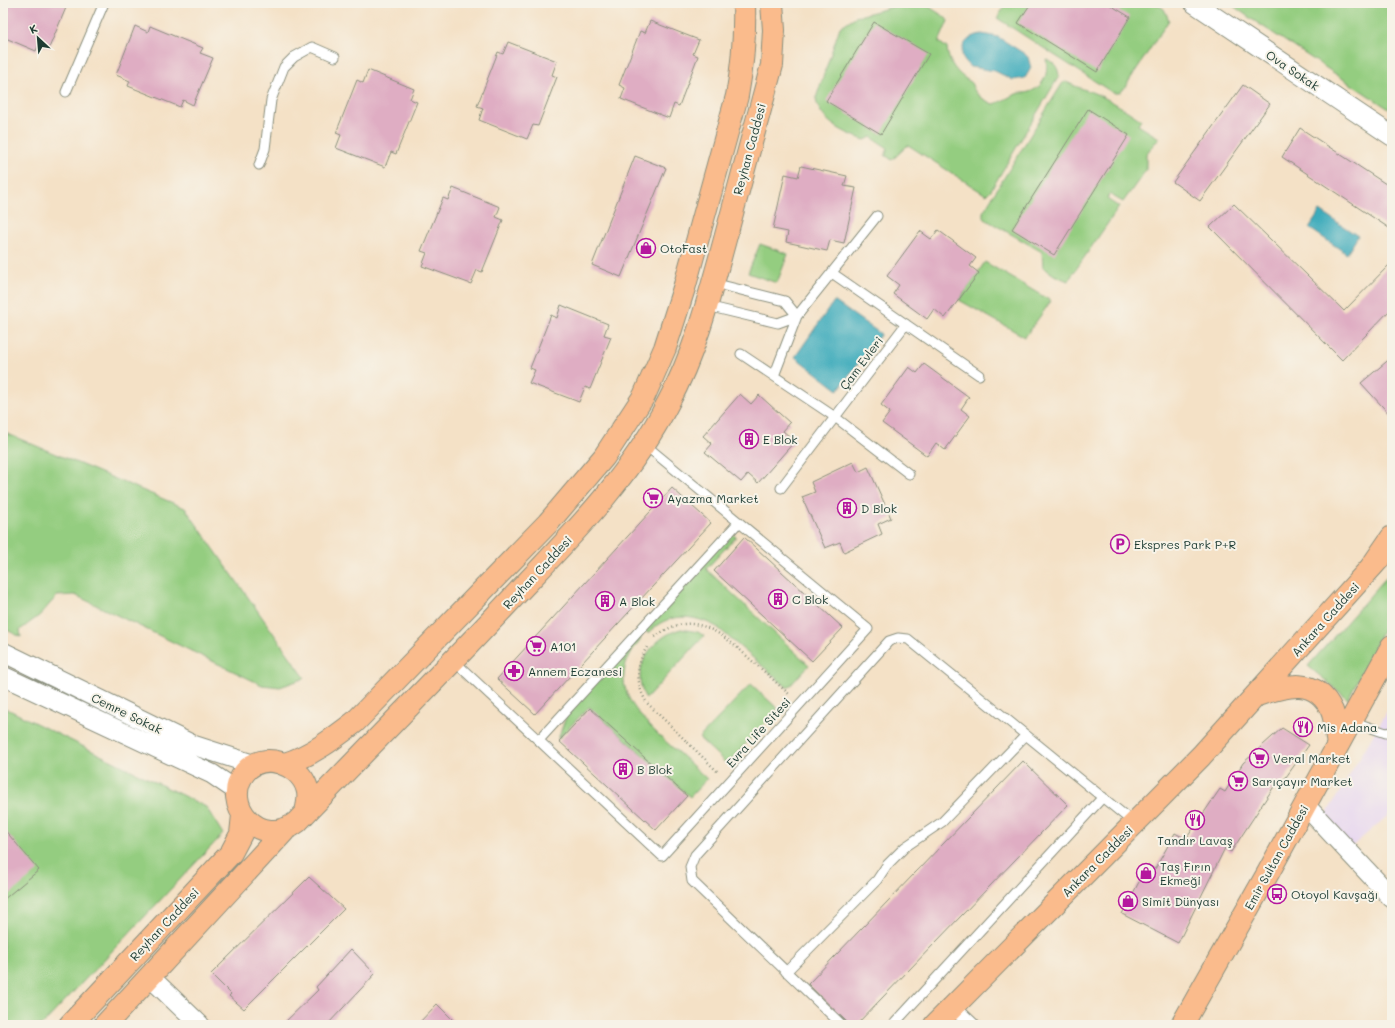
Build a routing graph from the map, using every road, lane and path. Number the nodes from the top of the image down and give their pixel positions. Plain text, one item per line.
1 (104, 3) edge
2 (744, 3) edge
3 (772, 3) edge
4 (1194, 3) edge
5 (335, 56) dead end
6 (66, 92) dead end
7 (1392, 136) edge
8 (260, 165) dead end
9 (877, 216) dead end
10 (832, 272) junction
11 (684, 285) junction
12 (710, 294) junction
13 (797, 316) junction
14 (906, 324) junction
15 (741, 354) dead end
16 (979, 375) dead end
17 (774, 376) junction
18 (835, 417) junction
19 (644, 444) junction
20 (909, 474) dead end
21 (781, 488) dead end
22 (739, 522) junction
23 (1392, 536) edge
24 (1392, 543) edge
25 (1372, 566) junction
26 (653, 639) dead end
27 (650, 644) dead end
28 (1392, 646) edge
29 (3, 652) edge
30 (454, 661) junction
31 (3, 676) edge
32 (1257, 695) junction
33 (800, 704) junction
34 (1352, 721) junction
35 (1392, 732) edge
36 (1025, 736) junction
37 (539, 740) junction
38 (1338, 745) junction
39 (286, 764) junction
40 (255, 765) junction
41 (728, 782) junction
42 (237, 791) junction
43 (1103, 797) junction
44 (1305, 805) junction
45 (306, 812) junction
46 (243, 815) junction
47 (1134, 823) junction
48 (284, 831) junction
49 (1392, 898) edge
50 (786, 972) junction
51 (150, 977) junction
52 (952, 1007) junction
53 (70, 1025) edge
54 (105, 1025) edge
55 (200, 1025) edge
56 (842, 1025) edge
57 (893, 1025) edge
58 (935, 1025) edge
59 (972, 1025) edge
60 (1182, 1025) edge

1 - 6 lane
2 - 11 main road
3 - 12 main road, Reyhan Caddesi
4 - 7 street, Ova Sokak
5 - 8 lane
9 - 10 lane
10 - 13 lane
10 - 14 lane
11 - 12 main road
11 - 39 main road
12 - 13 lane
12 - 13 lane
12 - 19 main road, Reyhan Caddesi
13 - 17 lane
14 - 16 lane
14 - 18 lane, Çam Evleri
15 - 17 lane
17 - 18 lane
18 - 20 lane
18 - 21 lane, Çam Evleri
19 - 22 lane, Evra Life Sitesi
19 - 30 main road, Reyhan Caddesi
22 - 33 lane, Evra Life Sitesi
22 - 37 lane
23 - 25 main road
24 - 25 main road, Ankara Caddesi
25 - 32 main road, Ankara Caddesi
26 - 33 path
27 - 41 path
28 - 34 main road, Emir Sultan Caddesi
29 - 40 street, Cemre Sokak
30 - 37 lane, Evra Life Sitesi
30 - 45 main road, Reyhan Caddesi
31 - 42 street, Cemre Sokak
32 - 38 main road, Ankara Caddesi
32 - 47 main road, Ankara Caddesi
33 - 41 lane, Evra Life Sitesi
34 - 35 lane
34 - 38 main road, Emir Sultan Caddesi
36 - 43 lane
36 - 50 lane
36 - 50 lane
37 - 41 lane, Evra Life Sitesi
38 - 44 main road, Emir Sultan Caddesi
39 - 40 main road
39 - 45 main road
40 - 42 main road
42 - 46 main road
43 - 47 lane
43 - 57 lane
44 - 49 street
44 - 60 main road, Emir Sultan Caddesi
45 - 48 main road
46 - 48 main road
46 - 53 main road, Reyhan Caddesi
47 - 52 main road, Ankara Caddesi
48 - 51 main road
50 - 56 lane
51 - 54 main road
51 - 55 street
52 - 58 main road, Ankara Caddesi
52 - 59 street

